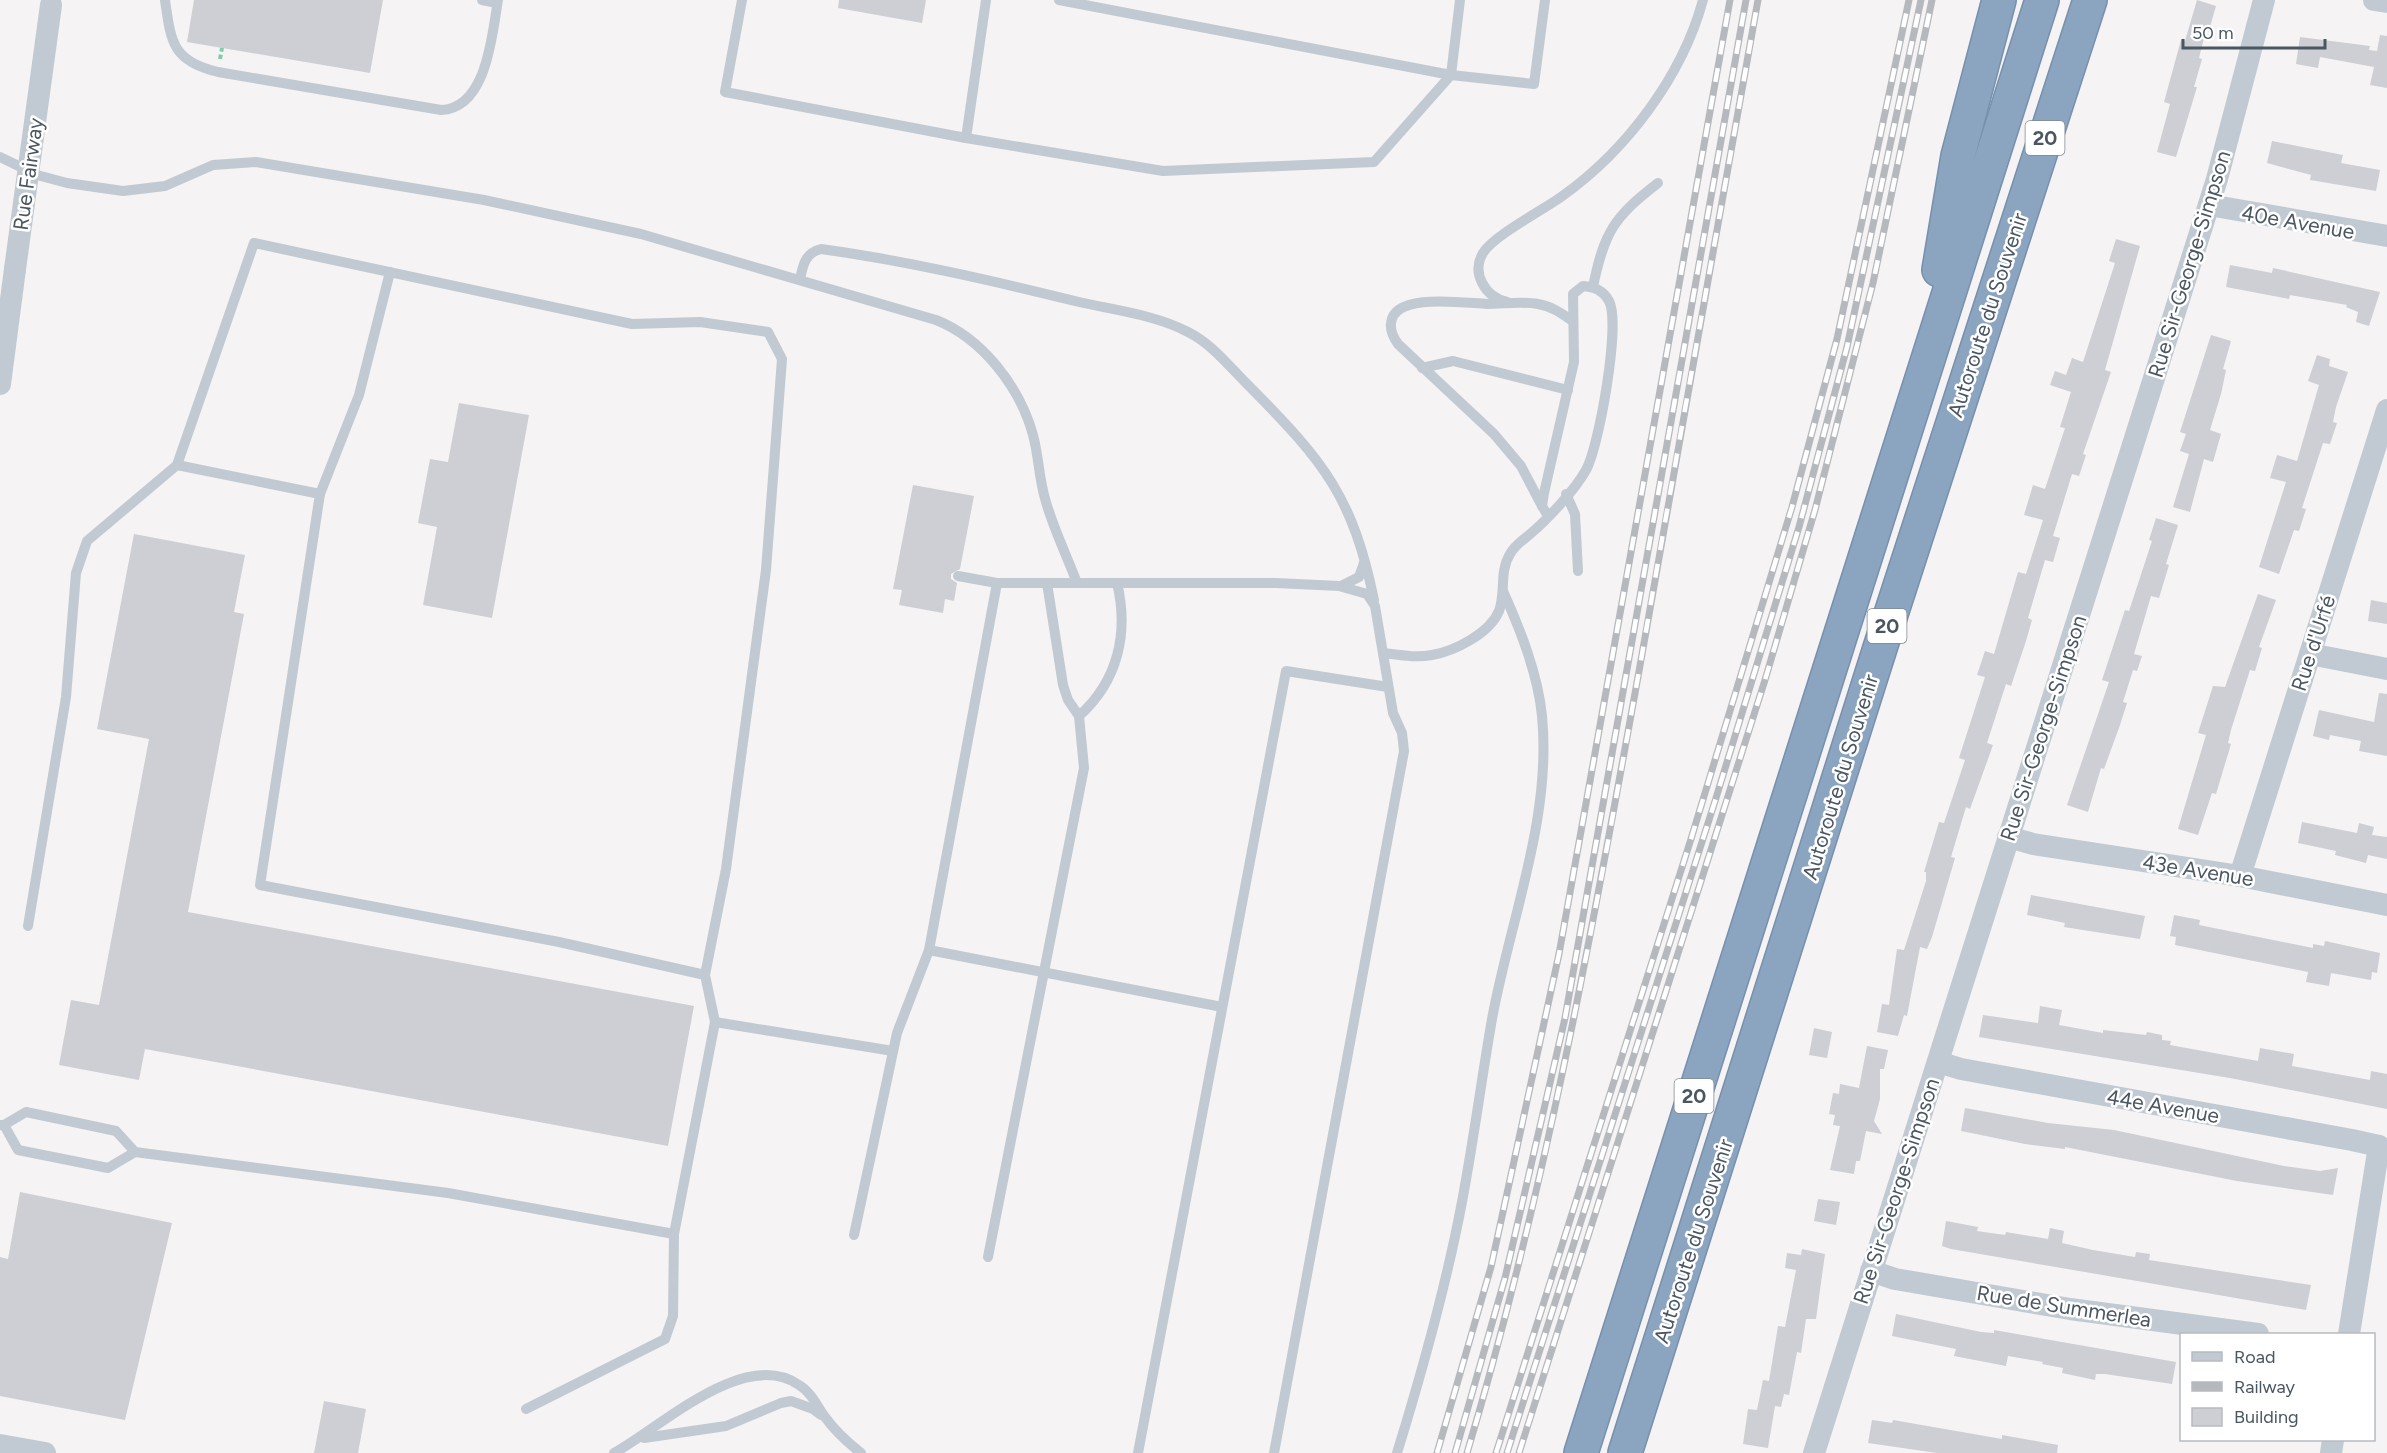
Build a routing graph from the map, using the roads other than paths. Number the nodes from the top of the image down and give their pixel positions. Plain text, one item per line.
1 (165, 0) edge
2 (482, 0) edge
3 (742, 0) edge
4 (986, 0) edge
5 (1059, 0) edge
6 (1460, 0) edge
7 (1545, 0) edge
8 (1703, 0) edge
9 (1999, 0) edge
10 (2042, 0) edge
11 (2090, 0) edge
12 (2264, 0) edge
13 (2374, 0) edge
14 (498, 1) edge
15 (51, 2) edge
16 (2387, 2) edge
17 (1451, 75) junction
18 (966, 138) junction
19 (0, 157) edge
20 (1658, 183) dead end
21 (2209, 205) junction
22 (2387, 236) edge
23 (390, 272) junction
24 (800, 279) junction
25 (1593, 287) junction
26 (1516, 304) junction
27 (1571, 320) junction
28 (1422, 368) junction
29 (0, 384) edge
30 (1919, 386) junction
31 (1568, 390) junction
32 (2387, 410) edge
33 (2382, 445) edge
34 (177, 465) junction
35 (320, 494) junction
36 (1566, 494) junction
37 (1545, 511) junction
38 (1365, 557) junction
39 (1578, 572) dead end
40 (958, 576) dead end
41 (997, 583) junction
42 (1047, 583) junction
43 (1077, 583) junction
44 (1117, 583) junction
45 (1339, 586) junction
46 (1503, 591) junction
47 (1375, 606) junction
48 (1383, 653) junction
49 (2310, 654) junction
50 (2387, 669) edge
51 (1388, 687) junction
52 (1079, 716) junction
53 (2008, 837) junction
54 (2240, 876) junction
55 (2387, 905) edge
56 (28, 926) dead end
57 (929, 950) junction
58 (1045, 972) junction
59 (705, 975) junction
60 (1222, 1007) junction
61 (716, 1022) junction
62 (893, 1051) junction
63 (1938, 1062) junction
64 (2, 1125) edge
65 (2383, 1149) edge
66 (135, 1152) junction
67 (2378, 1213) edge
68 (674, 1234) junction
69 (854, 1235) dead end
70 (988, 1257) dead end
71 (1871, 1271) junction
72 (2244, 1333) edge
73 (2349, 1333) edge
74 (526, 1409) dead end
75 (825, 1418) junction
76 (641, 1438) junction
77 (0, 1445) edge
78 (45, 1453) edge
79 (614, 1453) edge
80 (861, 1453) edge
81 (1138, 1453) edge
82 (1274, 1453) edge
83 (1398, 1453) edge
84 (1581, 1453) edge
85 (1625, 1453) edge
86 (1814, 1453) edge

1 - 14 lane
2 - 14 lane
3 - 18 lane
4 - 18 lane
5 - 17 lane
6 - 17 lane
7 - 17 lane
8 - 26 lane
9 - 30 highway
10 - 30 highway, Autoroute du Souvenir / 20
11 - 85 highway, Autoroute du Souvenir / 20
12 - 21 street, Rue Sir-George-Simpson
13 - 16 street
15 - 29 street, Rue Fairway, bridge
17 - 18 lane
19 - 24 lane
20 - 25 lane
21 - 22 street, 40e Avenue
21 - 53 street, Rue Sir-George-Simpson
23 - 34 lane
23 - 35 lane
23 - 59 lane
24 - 38 lane
24 - 43 lane
25 - 27 lane
25 - 36 lane
26 - 27 lane
26 - 28 lane
27 - 31 lane
28 - 31 lane
28 - 37 lane
30 - 84 highway, Autoroute du Souvenir / 20
31 - 37 lane
32 - 33 street, Rue d'Urfé
33 - 49 street, Rue d'Urfé
34 - 35 lane
34 - 56 lane
35 - 59 lane
36 - 37 lane
36 - 39 lane
37 - 46 lane
38 - 45 lane
38 - 47 lane
40 - 41 lane
41 - 42 lane
41 - 57 lane
42 - 43 lane
42 - 52 lane
43 - 44 lane
44 - 45 lane
44 - 52 lane
45 - 47 lane
46 - 48 lane
46 - 83 lane
47 - 48 lane
48 - 51 lane
49 - 50 street
49 - 54 street, Rue d'Urfé
51 - 60 lane
51 - 82 lane
52 - 58 lane
53 - 54 street, 43e Avenue
53 - 63 street, Rue Sir-George-Simpson
54 - 55 street, 43e Avenue
57 - 58 lane
57 - 62 lane
58 - 60 lane
58 - 70 lane
59 - 61 lane
60 - 81 lane
61 - 62 lane
61 - 68 lane
62 - 69 lane
63 - 65 street, 44e Avenue
63 - 71 street, Rue Sir-George-Simpson
64 - 66 lane
64 - 66 lane
65 - 67 street
66 - 68 lane
67 - 73 street
68 - 74 lane
71 - 72 street, Rue de Summerlea
71 - 86 street, Rue Sir-George-Simpson
75 - 76 lane
75 - 76 lane
75 - 80 lane
76 - 79 lane
77 - 78 street

